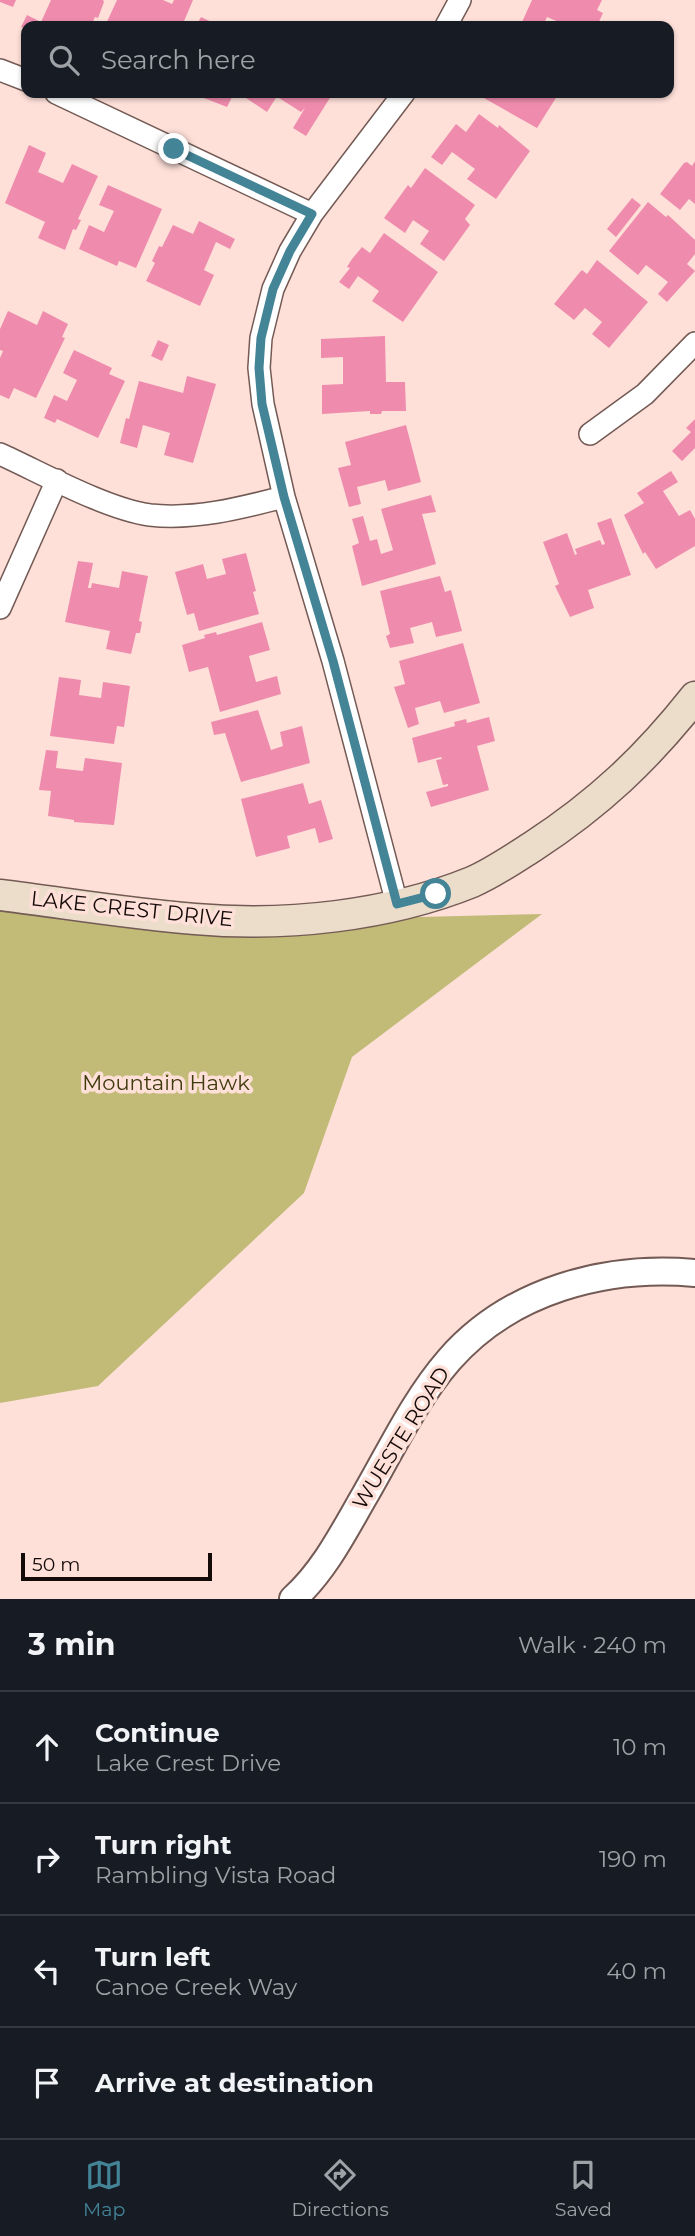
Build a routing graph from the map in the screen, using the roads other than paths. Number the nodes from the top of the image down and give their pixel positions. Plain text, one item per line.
1 (460, 0) edge
2 (449, 21) edge
3 (0, 70) edge
4 (21, 78) edge
5 (67, 98) edge
6 (400, 98) edge
7 (312, 214) junction
8 (695, 342) edge
9 (590, 434) dead end
10 (0, 454) edge
11 (57, 480) junction
12 (284, 497) junction
13 (0, 608) edge
14 (695, 697) edge
15 (0, 895) edge
16 (397, 904) junction
17 (695, 1273) edge
18 (293, 1599) edge

1 - 2 street
3 - 4 street
5 - 7 street
6 - 7 street
7 - 12 street
8 - 9 street
10 - 11 street
11 - 12 street
11 - 13 street
12 - 16 street
14 - 16 main road, LAKE CREST DRIVE
15 - 16 main road, LAKE CREST DRIVE
17 - 18 street, WUESTE ROAD

